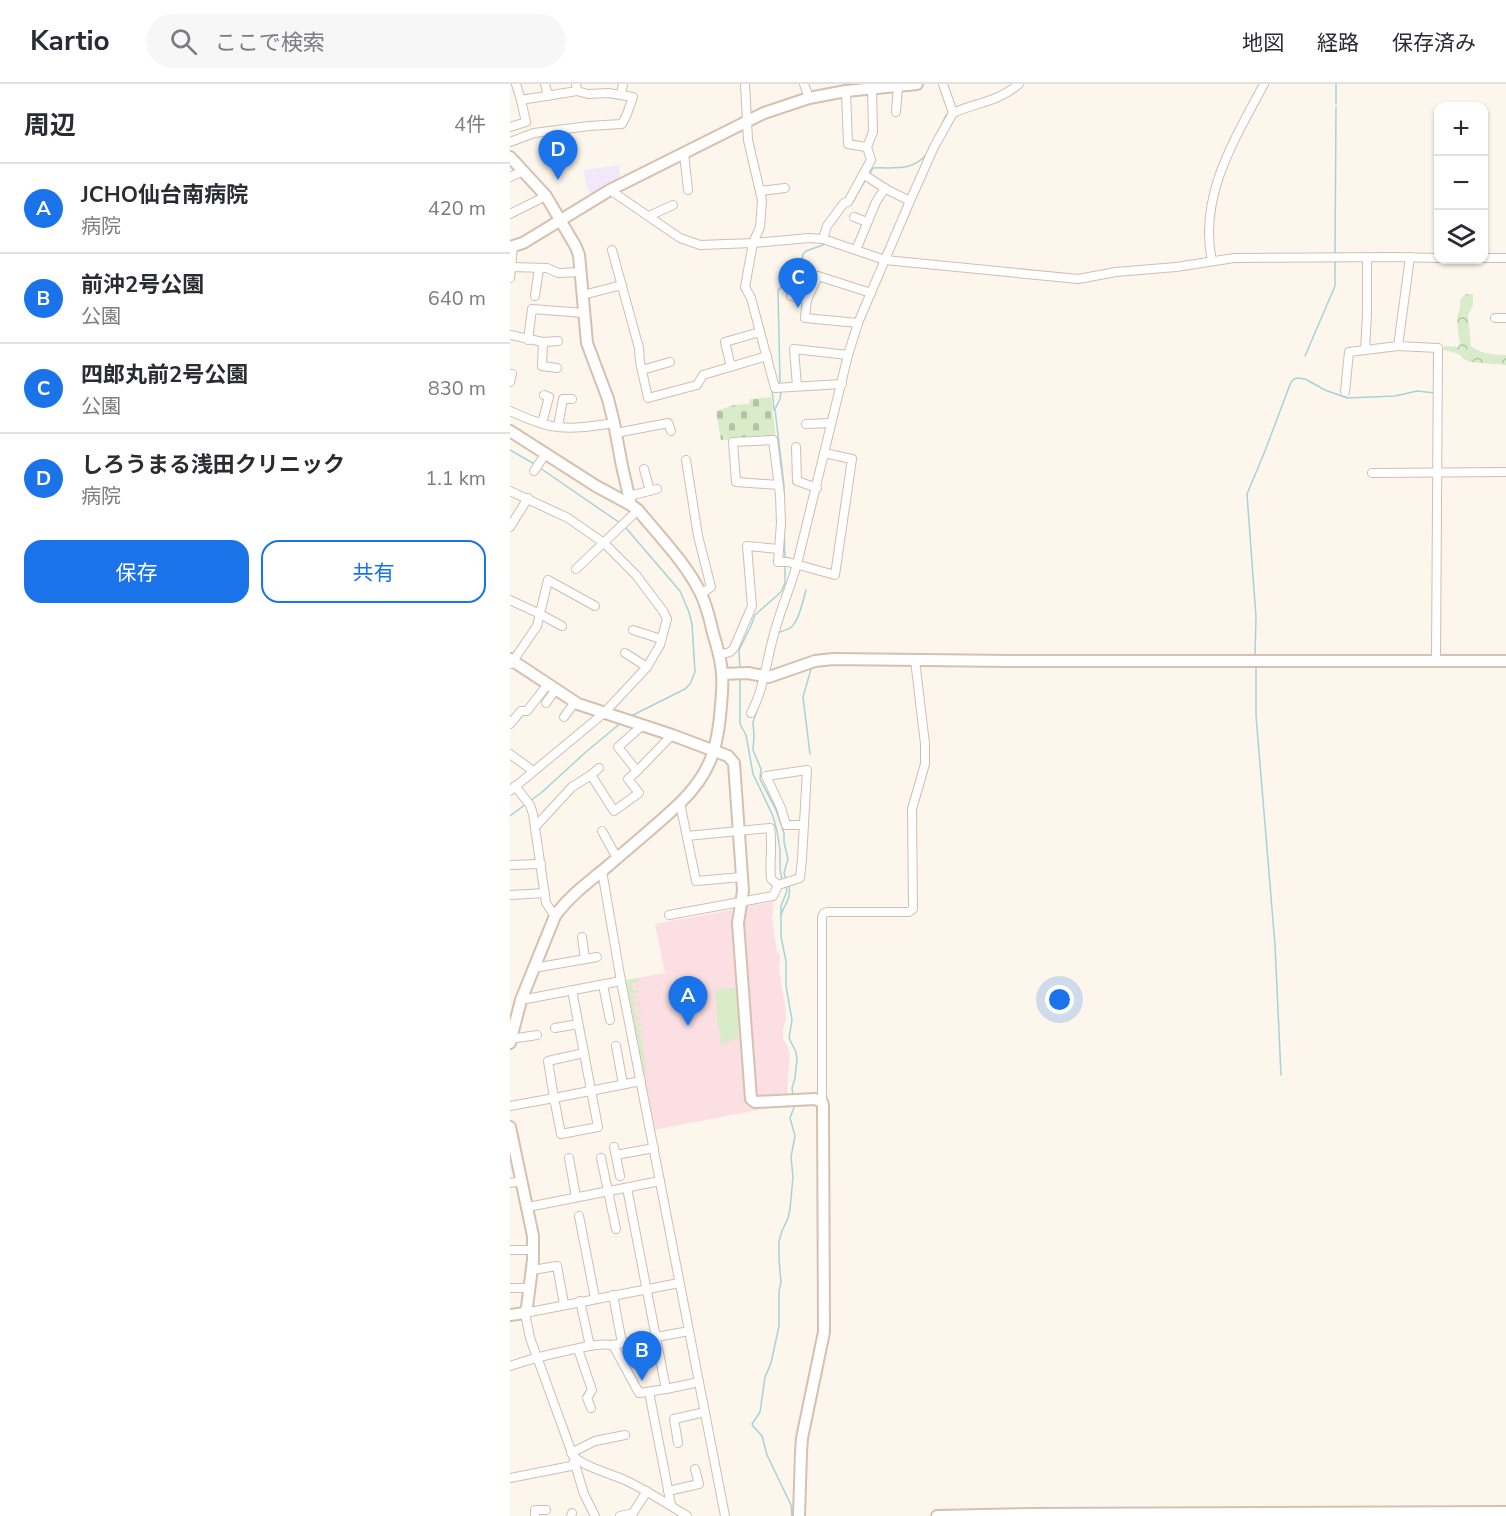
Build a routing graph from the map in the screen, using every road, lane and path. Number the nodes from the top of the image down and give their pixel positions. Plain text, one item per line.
1 (516, 84) edge
2 (545, 84) edge
3 (623, 84) edge
4 (745, 84) edge
5 (804, 84) edge
6 (917, 84) edge
7 (943, 84) edge
8 (1019, 84) edge
9 (1264, 84) edge
10 (898, 86) junction
11 (577, 87) edge
12 (872, 88) junction
13 (846, 91) junction
14 (621, 95) junction
15 (548, 96) junction
16 (809, 98) junction
17 (521, 100) junction
18 (896, 112) dead end
19 (952, 113) junction
20 (748, 120) junction
21 (510, 126) edge
22 (510, 142) edge
23 (867, 147) junction
24 (684, 153) junction
25 (510, 157) edge
26 (523, 171) junction
27 (866, 176) junction
28 (510, 177) edge
29 (785, 188) dead end
30 (885, 188) junction
31 (610, 190) junction
32 (688, 190) dead end
33 (760, 191) junction
34 (546, 196) junction
35 (910, 201) junction
36 (673, 204) dead end
37 (510, 214) edge
38 (649, 216) junction
39 (854, 217) dead end
40 (560, 219) junction
41 (867, 222) junction
42 (824, 240) junction
43 (753, 243) junction
44 (512, 247) edge
45 (612, 250) dead end
46 (856, 250) junction
47 (1367, 257) junction
48 (1410, 257) junction
49 (1434, 258) edge
50 (1488, 258) edge
51 (1506, 258) edge
52 (885, 260) junction
53 (1212, 261) junction
54 (511, 267) edge
55 (539, 268) junction
56 (581, 272) junction
57 (510, 278) edge
58 (622, 285) junction
59 (871, 293) junction
60 (583, 295) junction
61 (535, 296) dead end
62 (791, 296) dead end
63 (807, 300) junction
64 (584, 313) junction
65 (1495, 318) dead end
66 (1506, 318) edge
67 (858, 324) junction
68 (757, 332) junction
69 (510, 335) edge
70 (528, 340) junction
71 (558, 341) dead end
72 (543, 342) junction
73 (1398, 346) junction
74 (1365, 350) junction
75 (848, 355) junction
76 (764, 357) junction
77 (670, 362) dead end
78 (731, 367) junction
79 (557, 368) dead end
80 (642, 370) junction
81 (842, 384) junction
82 (797, 386) junction
83 (1345, 392) dead end
84 (544, 395) dead end
85 (572, 399) dead end
86 (510, 411) edge
87 (542, 423) junction
88 (831, 423) junction
89 (806, 424) dead end
90 (558, 426) junction
91 (615, 428) junction
92 (510, 431) edge
93 (671, 432) dead end
94 (796, 447) dead end
95 (824, 453) junction
96 (543, 458) junction
97 (686, 459) dead end
98 (644, 469) dead end
99 (534, 471) dead end
100 (1506, 472) edge
101 (1372, 473) dead end
102 (1436, 473) junction
103 (778, 485) junction
104 (817, 488) junction
105 (510, 490) edge
106 (528, 498) junction
107 (633, 504) junction
108 (510, 526) edge
109 (604, 543) junction
110 (779, 549) junction
111 (797, 564) junction
112 (576, 569) dead end
113 (701, 594) junction
114 (510, 600) edge
115 (595, 606) dead end
116 (540, 614) junction
117 (562, 626) dead end
118 (633, 630) dead end
119 (661, 639) junction
120 (625, 653) dead end
121 (719, 655) junction
122 (915, 660) junction
123 (1436, 660) junction
124 (1506, 661) edge
125 (511, 662) edge
126 (647, 667) junction
127 (722, 674) junction
128 (763, 676) junction
129 (552, 687) junction
130 (575, 702) junction
131 (546, 704) dead end
132 (604, 713) junction
133 (751, 713) dead end
134 (564, 717) dead end
135 (510, 724) edge
136 (643, 725) junction
137 (672, 735) junction
138 (714, 751) junction
139 (510, 754) edge
140 (599, 768) dead end
141 (533, 771) junction
142 (637, 771) junction
143 (591, 775) junction
144 (512, 788) edge
145 (680, 803) junction
146 (804, 825) junction
147 (535, 827) junction
148 (738, 830) junction
149 (602, 831) dead end
150 (687, 836) junction
151 (617, 858) junction
152 (541, 864) junction
153 (510, 865) edge
154 (602, 871) junction
155 (741, 877) junction
156 (779, 885) junction
157 (545, 892) junction
158 (510, 895) edge
159 (741, 902) junction
160 (669, 915) dead end
161 (555, 916) junction
162 (582, 936) dead end
163 (597, 957) dead end
164 (585, 959) junction
165 (534, 968) junction
166 (621, 981) junction
167 (603, 985) junction
168 (572, 990) junction
169 (521, 1000) junction
170 (610, 1020) dead end
171 (578, 1024) junction
172 (555, 1028) dead end
173 (537, 1035) dead end
174 (510, 1041) edge
175 (615, 1046) dead end
176 (584, 1053) junction
177 (641, 1081) junction
178 (623, 1084) junction
179 (591, 1090) junction
180 (554, 1098) junction
181 (822, 1102) junction
182 (510, 1106) edge
183 (510, 1127) edge
184 (654, 1148) junction
185 (569, 1158) dead end
186 (601, 1158) dead end
187 (620, 1176) dead end
188 (522, 1181) junction
189 (660, 1181) junction
190 (510, 1184) edge
191 (627, 1188) junction
192 (608, 1191) junction
193 (576, 1197) junction
194 (528, 1207) junction
195 (579, 1216) dead end
196 (616, 1229) dead end
197 (510, 1250) edge
198 (534, 1250) junction
199 (532, 1270) junction
200 (679, 1283) junction
201 (510, 1288) edge
202 (529, 1288) junction
203 (647, 1289) junction
204 (614, 1295) junction
205 (596, 1298) junction
206 (580, 1301) junction
207 (564, 1304) junction
208 (525, 1313) junction
209 (510, 1315) edge
210 (689, 1331) junction
211 (656, 1337) junction
212 (622, 1343) junction
213 (612, 1345) junction
214 (590, 1346) junction
215 (578, 1349) junction
216 (537, 1357) junction
217 (510, 1366) edge
218 (699, 1382) junction
219 (666, 1389) junction
220 (649, 1392) junction
221 (591, 1408) dead end
222 (705, 1412) junction
223 (626, 1436) dead end
224 (678, 1443) dead end
225 (574, 1457) junction
226 (696, 1469) dead end
227 (510, 1478) edge
228 (647, 1491) junction
229 (668, 1491) junction
230 (671, 1505) junction
231 (546, 1510) dead end
232 (1506, 1512) edge
233 (1028, 1515) edge
234 (1132, 1515) edge
235 (1235, 1515) edge
236 (1336, 1515) edge
237 (1440, 1515) edge
238 (535, 1516) edge
239 (595, 1516) edge
240 (620, 1516) edge
241 (687, 1516) edge
242 (725, 1516) edge
243 (799, 1516) edge
244 (937, 1516) edge

1 - 17 street
2 - 15 street
3 - 14 street
4 - 20 street
5 - 16 street
6 - 10 street
7 - 19 street
8 - 19 street
9 - 53 street
10 - 12 street
10 - 18 street
11 - 14 street
11 - 15 street
12 - 13 street
12 - 23 street
13 - 16 street
13 - 23 street
14 - 22 street
15 - 17 street
16 - 20 street
17 - 21 street
19 - 35 street
20 - 24 street
20 - 33 street
23 - 27 street
24 - 31 street
24 - 32 street
25 - 26 street
26 - 28 street
26 - 34 street
27 - 30 street
27 - 42 street
29 - 33 street
30 - 35 street
30 - 41 street
31 - 38 street
31 - 40 street
33 - 43 street
34 - 37 street
34 - 40 street
35 - 52 street
36 - 38 street
38 - 43 street
39 - 41 street
40 - 44 street
40 - 56 street
41 - 46 street
42 - 43 street
42 - 46 street
43 - 68 street
44 - 54 street
45 - 58 street
46 - 52 street
47 - 48 street
47 - 53 street
47 - 74 street
48 - 49 street
48 - 73 street
50 - 51 street
52 - 53 street
52 - 59 street
54 - 55 street
54 - 57 street
55 - 56 street
55 - 61 street
56 - 60 street
58 - 60 street
58 - 80 street
59 - 63 street
59 - 67 street
60 - 64 street
62 - 63 street
63 - 67 street
64 - 70 street
64 - 91 street
65 - 66 street
67 - 75 street
68 - 76 street
68 - 78 street
69 - 70 street
70 - 72 street
71 - 72 street
72 - 79 street
73 - 74 street
73 - 102 street
74 - 83 street
75 - 81 street
75 - 82 street
76 - 78 street
76 - 82 street
77 - 80 street
78 - 80 street
81 - 82 street
81 - 88 street
84 - 87 street
85 - 90 street
86 - 87 street
87 - 90 street
88 - 89 street
88 - 95 street
90 - 91 street
91 - 93 street
91 - 107 street
92 - 96 street
94 - 104 street
95 - 104 street
95 - 111 street
96 - 99 street
96 - 107 street
97 - 113 street
98 - 107 street
100 - 102 street
101 - 102 street
102 - 123 street
103 - 103 street
103 - 110 street
104 - 111 street
105 - 106 street
106 - 108 street
106 - 109 street
107 - 109 street
107 - 113 street
109 - 112 street
109 - 119 street
110 - 111 street
110 - 121 street
111 - 128 street
113 - 121 street
114 - 116 street
115 - 116 street
116 - 117 street
116 - 125 street
118 - 119 street
119 - 126 street
120 - 126 street
121 - 127 street
122 - 123 street
122 - 128 street
122 - 181 street
123 - 124 street
125 - 129 street
126 - 132 street
127 - 128 street
127 - 138 street
128 - 133 street
129 - 130 street
129 - 131 street
129 - 135 street
130 - 132 street
130 - 134 street
132 - 136 street
132 - 141 street
136 - 137 street
136 - 142 street
137 - 138 street
137 - 142 street
138 - 145 street
138 - 148 street
139 - 141 street
140 - 143 street
141 - 144 street
142 - 143 street
143 - 147 street
144 - 147 street
145 - 150 street
145 - 151 street
146 - 146 street
146 - 156 street
147 - 152 street
148 - 150 street
148 - 155 street
148 - 156 street
149 - 151 street
150 - 155 street
151 - 154 street
152 - 153 street
152 - 157 street
154 - 161 street
154 - 166 street
155 - 159 street
156 - 159 street
157 - 158 street
157 - 161 street
159 - 160 street
159 - 181 street
161 - 165 street
162 - 164 street
163 - 164 street
164 - 165 street
165 - 169 street
166 - 167 street
166 - 177 street
167 - 168 street
167 - 170 street
168 - 169 street
168 - 171 street
169 - 174 street
171 - 172 street
171 - 176 street
173 - 174 street
175 - 178 street
176 - 179 street
176 - 180 street
177 - 178 street
177 - 184 street
178 - 179 street
179 - 180 street
179 - 180 street
180 - 182 street
181 - 243 street
183 - 188 street
184 - 187 street
184 - 189 street
185 - 193 street
186 - 192 street
188 - 190 street
188 - 194 street
189 - 191 street
189 - 200 street
191 - 192 street
191 - 203 street
192 - 193 street
192 - 196 street
193 - 194 street
194 - 198 street
195 - 205 street
197 - 198 street
198 - 199 street
199 - 202 street
199 - 207 street
200 - 203 street
200 - 210 street
201 - 202 street
202 - 208 street
203 - 204 street
203 - 211 street
204 - 205 street
204 - 212 street
205 - 206 street
206 - 207 street
206 - 214 street
207 - 208 street
208 - 209 street
208 - 216 street
210 - 211 street
210 - 218 street
211 - 212 street
211 - 219 street
212 - 213 street
213 - 214 street
213 - 220 street
214 - 215 street
215 - 216 street
215 - 221 street
216 - 217 street
216 - 225 street
218 - 219 street
218 - 222 street
219 - 220 street
220 - 229 street
222 - 224 street
222 - 242 street
223 - 225 street
225 - 227 street
225 - 228 street
225 - 239 street
226 - 229 street
228 - 230 street
228 - 240 street
229 - 230 street
230 - 241 street
231 - 238 street
232 - 237 street
233 - 234 street
233 - 244 street
234 - 235 street
235 - 236 street
236 - 237 street

